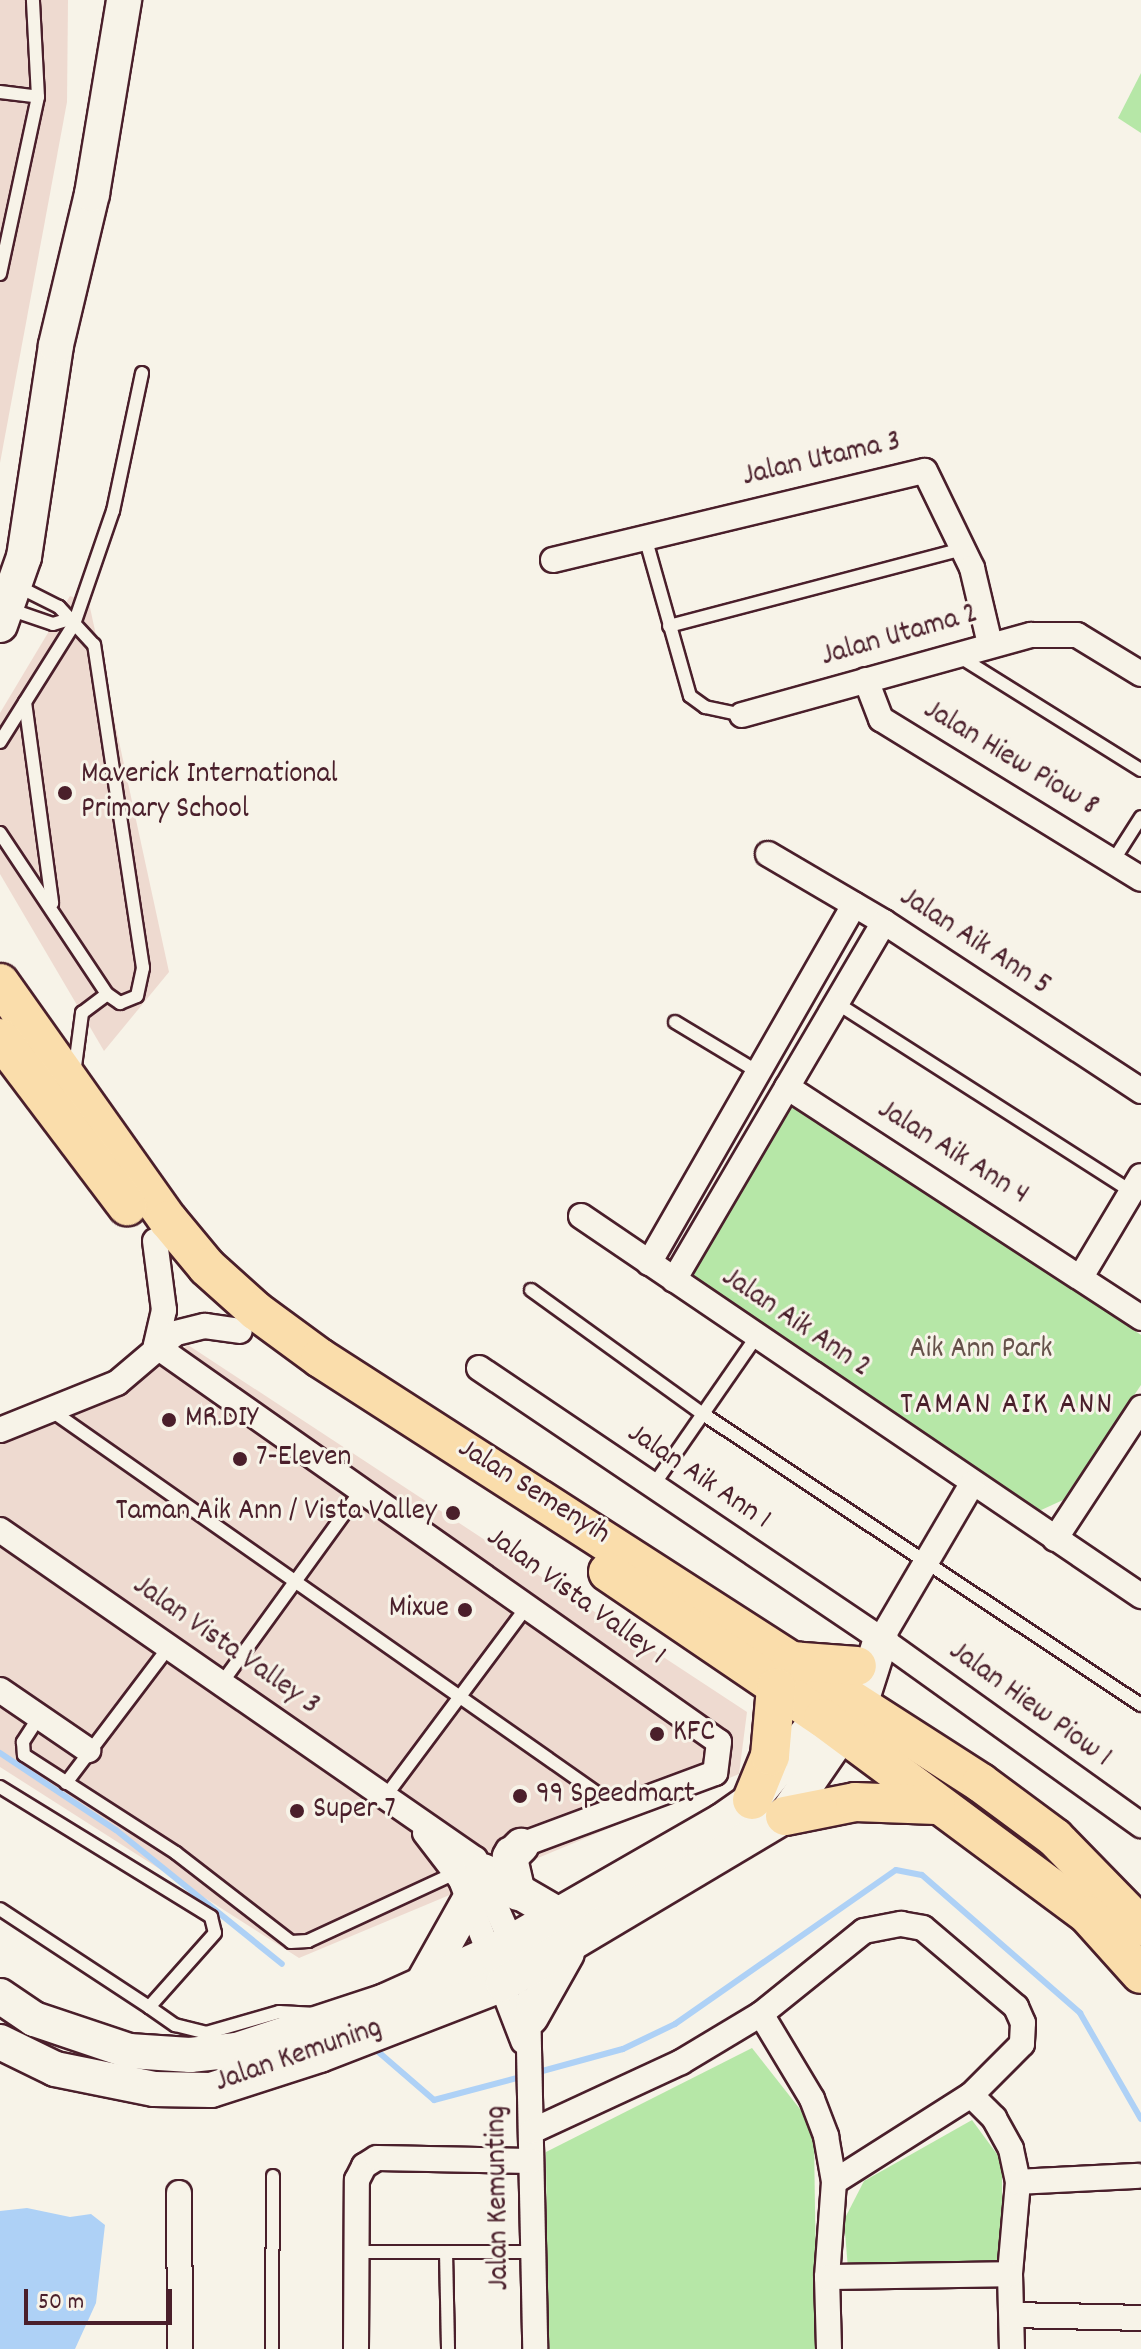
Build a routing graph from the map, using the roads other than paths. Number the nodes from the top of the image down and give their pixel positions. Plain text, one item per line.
1 (33, 0) edge
2 (124, 0) edge
3 (0, 92) edge
4 (38, 97) junction
5 (0, 274) edge
6 (142, 373) dead end
7 (645, 537) junction
8 (959, 550) junction
9 (553, 560) dead end
10 (6, 599) edge
11 (70, 622) junction
12 (669, 626) junction
13 (990, 644) junction
14 (954, 653) junction
15 (1141, 674) edge
16 (866, 680) junction
17 (25, 702) junction
18 (742, 715) joint
19 (0, 742) edge
20 (1141, 770) edge
21 (1141, 817) edge
22 (0, 833) edge
23 (768, 854) dead end
24 (1113, 861) junction
25 (1141, 879) edge
26 (854, 905) junction
27 (53, 906) junction
28 (884, 922) junction
29 (0, 983) edge
30 (107, 994) junction
31 (835, 1002) junction
32 (675, 1022) dead end
33 (0, 1038) edge
34 (758, 1072) junction
35 (787, 1087) junction
36 (72, 1088) junction
37 (1141, 1091) edge
38 (1138, 1189) edge
39 (581, 1216) dead end
40 (155, 1241) junction
41 (649, 1263) junction
42 (1082, 1275) junction
43 (674, 1280) junction
44 (531, 1290) dead end
45 (1141, 1318) edge
46 (240, 1331) junction
47 (757, 1336) junction
48 (156, 1346) junction
49 (479, 1368) dead end
50 (1141, 1408) edge
51 (52, 1411) junction
52 (703, 1414) junction
53 (0, 1430) edge
54 (972, 1484) junction
55 (653, 1486) junction
56 (363, 1487) junction
57 (0, 1530) edge
58 (1055, 1539) junction
59 (927, 1562) junction
60 (295, 1581) junction
61 (1141, 1596) edge
62 (529, 1604) junction
63 (169, 1647) junction
64 (783, 1674) junction
65 (221, 1684) junction
66 (0, 1690) edge
67 (462, 1694) junction
68 (858, 1695) junction
69 (1141, 1705) edge
70 (39, 1717) junction
71 (88, 1750) junction
72 (66, 1783) junction
73 (0, 1787) edge
74 (385, 1797) junction
75 (752, 1800) junction
76 (936, 1805) junction
77 (617, 1807) junction
78 (785, 1816) junction
79 (1141, 1825) edge
80 (521, 1846) junction
81 (471, 1876) junction
82 (518, 1893) junction
83 (0, 1909) edge
84 (1141, 1926) edge
85 (567, 1930) junction
86 (502, 1947) junction
87 (1141, 1974) edge
88 (513, 1979) junction
89 (424, 1981) junction
90 (0, 1996) edge
91 (149, 2007) junction
92 (761, 2014) junction
93 (330, 2020) junction
94 (528, 2041) junction
95 (0, 2042) edge
96 (971, 2095) junction
97 (532, 2131) junction
98 (531, 2161) junction
99 (273, 2176) dead end
100 (1138, 2176) dead end
101 (834, 2182) junction
102 (1018, 2182) junction
103 (179, 2193) dead end
104 (356, 2252) junction
105 (446, 2252) junction
106 (533, 2252) junction
107 (1010, 2274) junction
108 (827, 2277) junction
109 (1012, 2315) junction
110 (1141, 2318) edge
111 (180, 2349) edge
112 (272, 2349) edge
113 (356, 2349) edge
114 (448, 2349) edge
115 (535, 2349) edge
116 (829, 2349) edge
117 (1012, 2349) edge

1 - 4 lane
2 - 10 street
3 - 4 lane
4 - 5 lane
6 - 11 lane
7 - 8 street, Jalan Utama 3
7 - 9 street, Jalan Utama 3
7 - 12 lane
8 - 12 lane
8 - 13 street, Jalan Utama 3
10 - 11 lane
10 - 11 lane
11 - 17 lane
11 - 30 lane
12 - 18 lane
13 - 14 street, Jalan Utama 2
13 - 15 street, Jalan Utama 2
14 - 16 street, Jalan Utama 2
14 - 20 lane
16 - 18 street, Jalan Utama 2
16 - 24 street, Jalan Hiew Piow 8
17 - 19 lane
17 - 27 lane
21 - 24 lane
22 - 27 lane
23 - 26 street, Jalan Aik Ann 5
24 - 25 street, Jalan Hiew Piow 8
26 - 28 street, Jalan Aik Ann 5
26 - 34 street
27 - 30 lane
28 - 31 street
28 - 37 street, Jalan Aik Ann 5
29 - 36 main road, Jalan Semenyih
30 - 36 lane
31 - 35 street
31 - 38 lane
32 - 34 lane
33 - 40 main road, Jalan Semenyih
34 - 41 street
35 - 42 street, Jalan Aik Ann 4
35 - 43 street
36 - 64 main road, Jalan Semenyih
38 - 42 street
39 - 41 street, Jalan Aik Ann 2
40 - 46 main road, Jalan Semenyih
40 - 48 street
41 - 43 street, Jalan Aik Ann 2
42 - 45 street, Jalan Aik Ann 4
43 - 47 street, Jalan Aik Ann 2
44 - 52 lane
46 - 48 street
46 - 64 main road, Jalan Semenyih
47 - 52 lane
47 - 54 street, Jalan Aik Ann 2
48 - 51 street
48 - 56 street, Jalan Vista Valley 1
49 - 55 street, Jalan Aik Ann 1
50 - 58 street
51 - 53 street
51 - 60 lane
52 - 55 lane
52 - 59 lane
54 - 58 street, Jalan Aik Ann 2
54 - 59 street
55 - 68 street, Jalan Aik Ann 1
56 - 60 lane
56 - 62 street, Jalan Vista Valley 1
57 - 63 street, Jalan Vista Valley 3
58 - 61 street, Jalan Aik Ann 2
59 - 68 street
59 - 69 lane
60 - 65 lane
60 - 67 lane
62 - 67 lane
62 - 77 street, Jalan Vista Valley 1
63 - 65 street, Jalan Vista Valley 3
63 - 71 lane
64 - 68 main road, Jalan Semenyih
64 - 68 main road
64 - 75 main road
65 - 74 street, Jalan Vista Valley 3
66 - 70 street
67 - 74 lane
67 - 77 lane
68 - 75 street, Jalan Kemuning
68 - 76 main road, Jalan Semenyih
68 - 78 street, Jalan Kemuning
68 - 79 street, Jalan Hiew Piow 1
68 - 84 main road, Jalan Semenyih
70 - 71 street
70 - 72 lane
71 - 72 lane
72 - 81 lane
73 - 91 lane
74 - 81 street, Jalan Vista Valley 3
75 - 85 street, Jalan Kemuning
76 - 78 main road
76 - 87 main road, Jalan Semenyih
77 - 80 street, Jalan Vista Valley 1
78 - 85 street, Jalan Kemuning
80 - 81 street, Jalan Vista Valley 1
80 - 82 street
81 - 82 street
81 - 86 street
81 - 89 street
82 - 85 street
83 - 91 lane
85 - 86 street, Jalan Kemuning
85 - 88 street, Jalan Kemuning
85 - 94 street
86 - 88 street
86 - 89 street, Jalan Kemuning
88 - 94 street
88 - 95 street, Jalan Kemuning
89 - 93 street, Jalan Kemuning
90 - 93 street, Jalan Kemuning
91 - 93 lane
92 - 96 street
92 - 97 street
92 - 101 street
94 - 97 street, Jalan Kemunting
96 - 101 street
96 - 102 street
97 - 98 street, Jalan Kemunting
98 - 104 street
98 - 106 street, Jalan Kemunting
99 - 112 lane
100 - 102 street
101 - 108 street
102 - 107 street
103 - 111 street
104 - 105 lane
104 - 113 street
105 - 106 lane
105 - 114 lane
106 - 115 street, Jalan Kemunting
107 - 108 street
107 - 109 street
108 - 116 street
109 - 110 street
109 - 117 street

